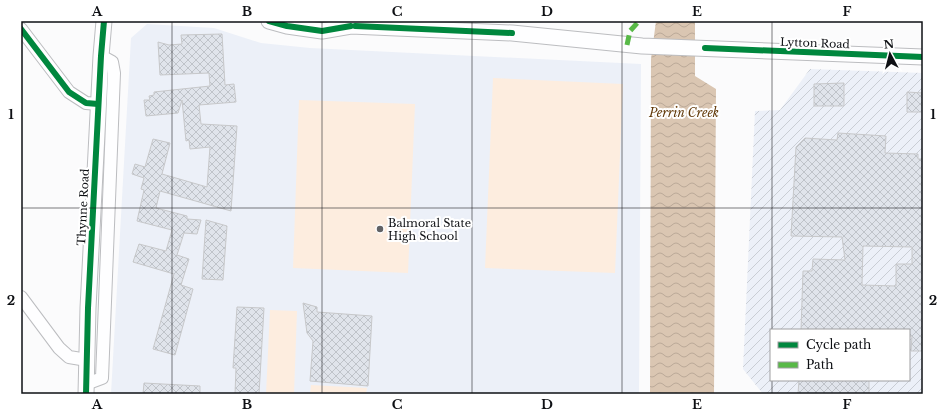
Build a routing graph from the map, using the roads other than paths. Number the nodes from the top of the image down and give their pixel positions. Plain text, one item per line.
1 (104, 21) edge
2 (269, 21) edge
3 (328, 21) edge
4 (351, 26) junction
5 (21, 29) edge
6 (101, 56) junction
7 (923, 57) edge
8 (98, 104) junction
9 (21, 297) edge
10 (87, 360) junction
11 (86, 389) edge

1 - 6 main road, Thynne Road
2 - 4 main road, Lytton Road
3 - 4 main road, Lytton Road
4 - 7 main road, Lytton Road
5 - 8 street
6 - 8 main road, Thynne Road
6 - 11 street
8 - 10 main road, Thynne Road
9 - 10 street
10 - 11 main road, Thynne Road

